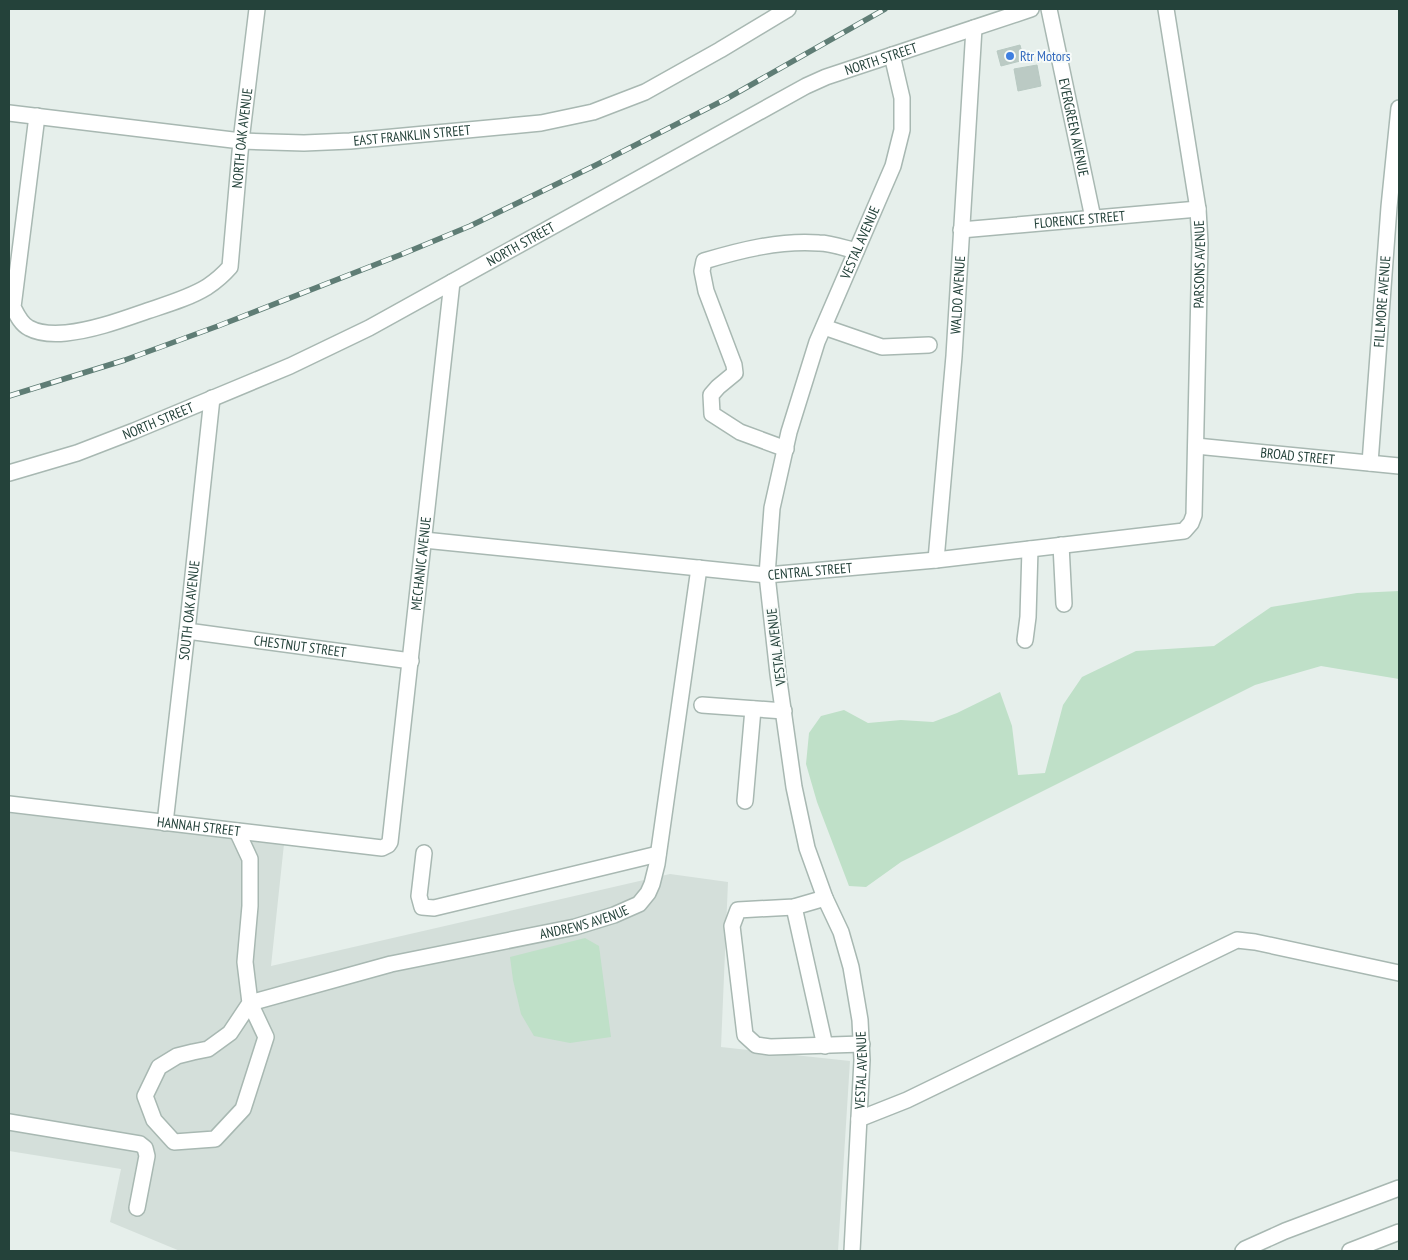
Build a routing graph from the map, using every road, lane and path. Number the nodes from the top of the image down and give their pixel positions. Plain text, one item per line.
1 (257, 9) edge
2 (788, 9) edge
3 (1031, 9) edge
4 (1049, 9) edge
5 (1166, 9) edge
6 (974, 28) junction
7 (892, 55) junction
8 (1399, 108) edge
9 (9, 113) edge
10 (37, 116) junction
11 (241, 141) junction
12 (1198, 209) junction
13 (1093, 218) junction
14 (961, 230) junction
15 (856, 251) junction
16 (452, 282) junction
17 (824, 327) junction
18 (929, 345) dead end
19 (212, 398) junction
20 (1196, 446) junction
21 (786, 448) junction
22 (1370, 463) junction
23 (1399, 466) edge
24 (9, 473) edge
25 (1191, 523) joint
26 (424, 540) junction
27 (1061, 545) junction
28 (1030, 549) junction
29 (936, 560) junction
30 (699, 568) junction
31 (767, 574) junction
32 (1064, 604) dead end
33 (188, 631) junction
34 (1025, 640) dead end
35 (411, 661) junction
36 (702, 705) dead end
37 (753, 709) junction
38 (784, 711) junction
39 (745, 801) dead end
40 (9, 804) edge
41 (165, 822) junction
42 (237, 831) junction
43 (388, 845) joint
44 (424, 853) dead end
45 (658, 854) junction
46 (825, 898) junction
47 (794, 907) junction
48 (1399, 973) edge
49 (250, 1003) junction
50 (862, 1044) junction
51 (825, 1046) junction
52 (859, 1119) junction
53 (9, 1122) edge
54 (1399, 1188) edge
55 (137, 1208) dead end
56 (1399, 1232) edge
57 (852, 1251) edge
58 (1243, 1251) edge
59 (1353, 1251) edge

1 - 11 street, NORTH OAK AVENUE
2 - 11 street, EAST FRANKLIN STREET
3 - 6 street, NORTH STREET
4 - 13 street, EVERGREEN AVENUE
5 - 12 street, PARSONS AVENUE
6 - 7 street, NORTH STREET
6 - 14 street, WALDO AVENUE
7 - 15 street, VESTAL AVENUE
7 - 16 street, NORTH STREET
8 - 22 street, FILLMORE AVENUE
9 - 10 street, EAST FRANKLIN STREET
10 - 11 street, EAST FRANKLIN STREET
10 - 11 street, NORTH OAK AVENUE
12 - 13 street, FLORENCE STREET
12 - 20 street, PARSONS AVENUE
13 - 14 street, FLORENCE STREET
14 - 29 street, WALDO AVENUE
15 - 17 street, VESTAL AVENUE
15 - 21 street
16 - 19 street, NORTH STREET
16 - 26 street, MECHANIC AVENUE
17 - 18 street
17 - 21 street, VESTAL AVENUE
19 - 24 street, NORTH STREET
19 - 33 street, SOUTH OAK AVENUE
20 - 22 street, BROAD STREET
20 - 25 street, PARSONS AVENUE
21 - 31 street, VESTAL AVENUE
22 - 23 street, BROAD STREET
25 - 27 street, CENTRAL STREET
26 - 30 street, CENTRAL STREET
26 - 35 street, MECHANIC AVENUE
27 - 28 street, CENTRAL STREET
27 - 32 street
28 - 29 street, CENTRAL STREET
28 - 34 street
29 - 31 street, CENTRAL STREET
30 - 31 street, CENTRAL STREET
30 - 45 street, ANDREWS AVENUE
31 - 38 street, VESTAL AVENUE
33 - 35 street, CHESTNUT STREET
33 - 41 street, SOUTH OAK AVENUE
35 - 43 street, MECHANIC AVENUE
36 - 37 street
37 - 38 street
37 - 39 street
38 - 46 street, VESTAL AVENUE
40 - 41 street, HANNAH STREET
41 - 42 street, HANNAH STREET
42 - 43 street, HANNAH STREET
42 - 49 street
44 - 45 street
45 - 49 street, ANDREWS AVENUE
46 - 47 street
46 - 50 street, VESTAL AVENUE
47 - 51 street
47 - 51 street
48 - 52 street
49 - 49 street
50 - 51 street
50 - 52 street, VESTAL AVENUE
52 - 57 street, VESTAL AVENUE
53 - 55 street
54 - 58 street
56 - 59 street

